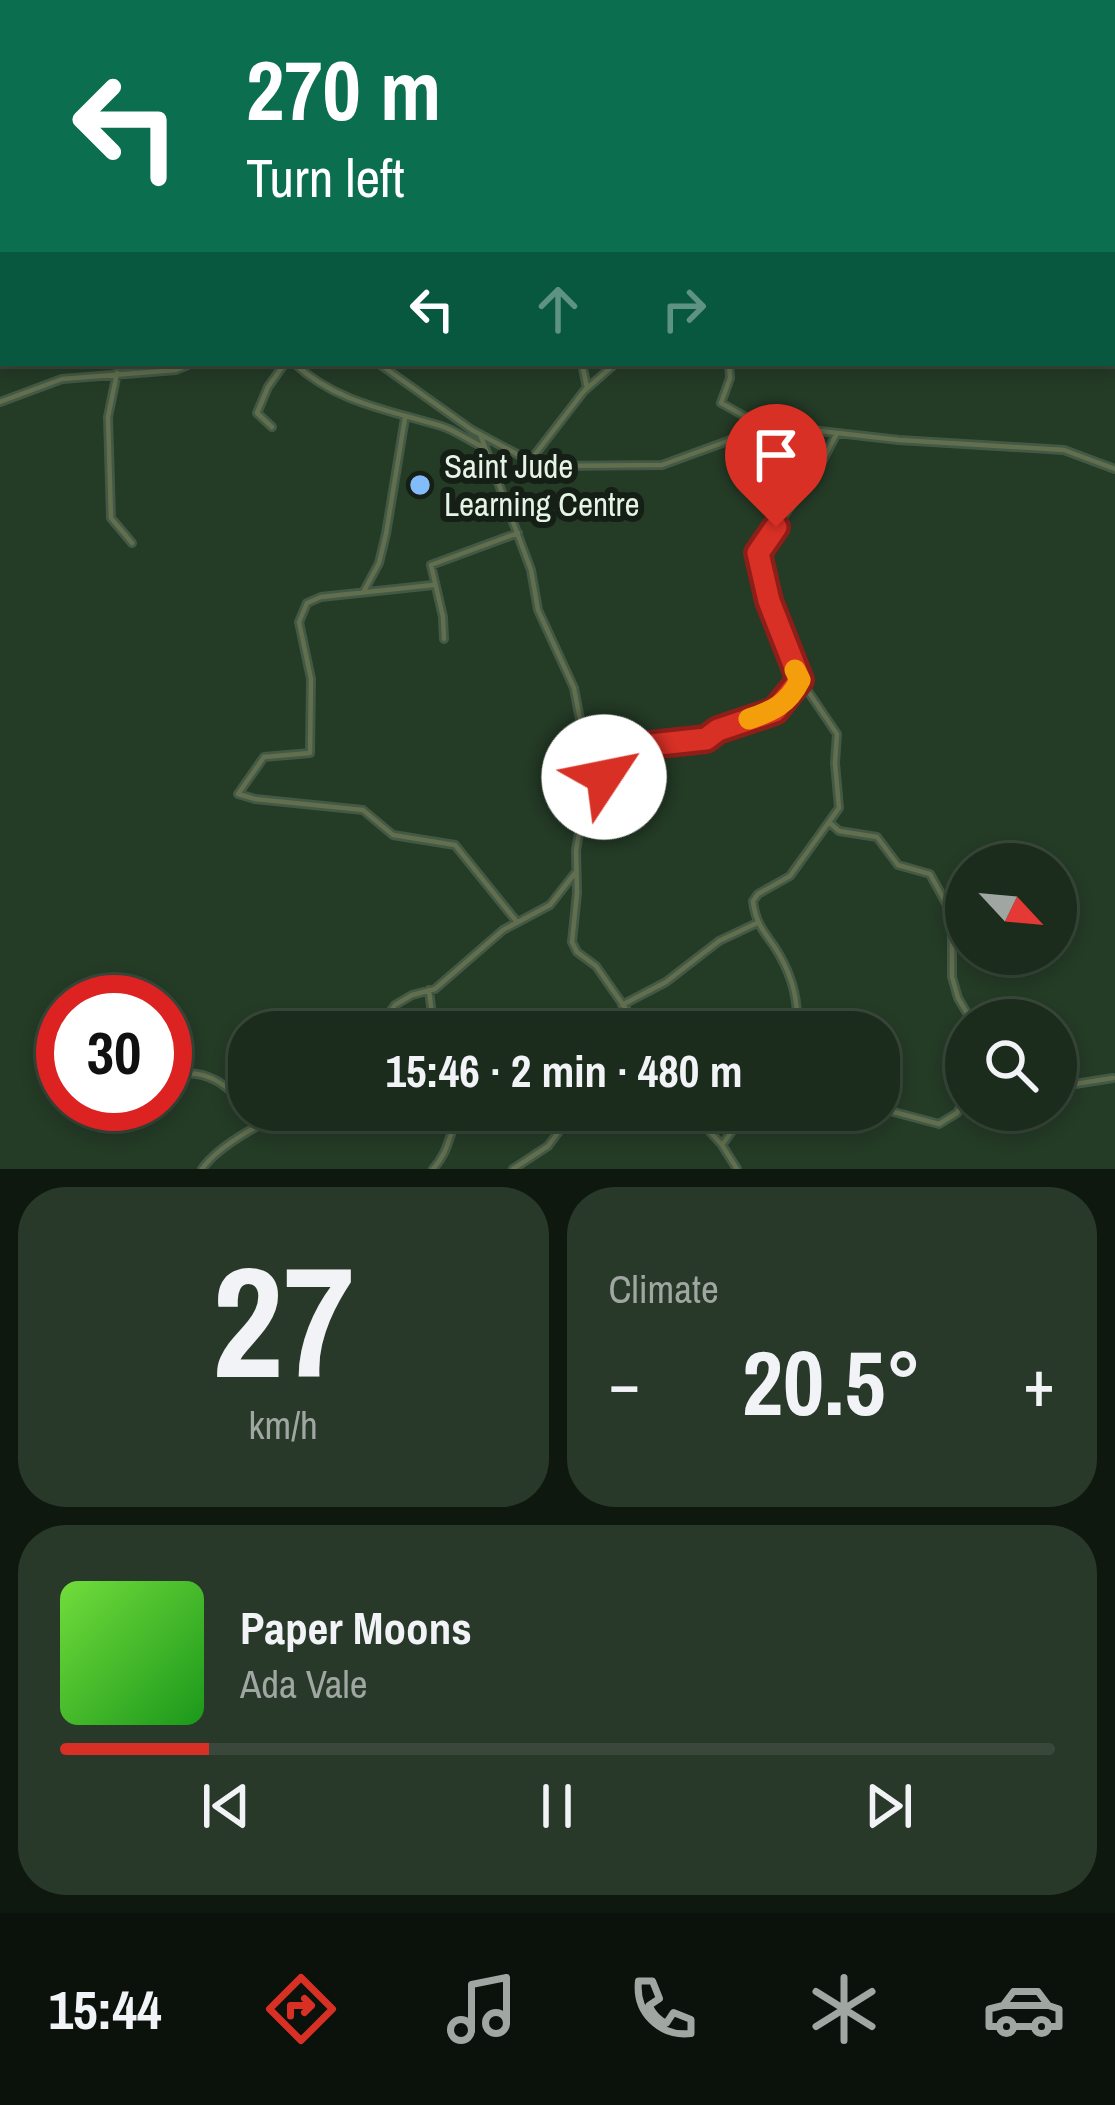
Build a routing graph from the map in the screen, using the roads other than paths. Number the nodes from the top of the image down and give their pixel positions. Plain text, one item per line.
1 (186, 366) edge
2 (283, 366) edge
3 (298, 366) edge
4 (382, 366) edge
5 (583, 366) edge
6 (613, 366) edge
7 (729, 366) edge
8 (117, 373) junction
9 (587, 388) junction
10 (0, 402) edge
11 (405, 418) junction
12 (272, 427) dead end
13 (837, 433) junction
14 (480, 434) junction
15 (770, 434) junction
16 (483, 447) junction
17 (530, 461) junction
18 (1115, 469) edge
19 (518, 533) junction
20 (132, 542) dead end
21 (433, 585) junction
22 (362, 594) junction
23 (444, 639) dead end
24 (800, 680) junction
25 (590, 772) junction
26 (830, 823) junction
27 (575, 873) junction
28 (517, 922) junction
29 (758, 923) junction
30 (429, 990) junction
31 (959, 999) edge
32 (623, 1007) junction
33 (391, 1011) edge
34 (432, 1011) edge
35 (619, 1011) edge
36 (626, 1011) edge
37 (796, 1011) edge
38 (192, 1074) edge
39 (1114, 1078) edge
40 (1077, 1084) edge
41 (228, 1087) edge
42 (900, 1114) edge
43 (945, 1120) edge
44 (248, 1131) edge
45 (450, 1131) edge
46 (559, 1131) edge
47 (709, 1131) edge
48 (732, 1131) edge
49 (722, 1145) junction
50 (202, 1169) edge
51 (434, 1169) edge
52 (513, 1169) edge
53 (737, 1169) edge

1 - 8 street
2 - 12 street
3 - 11 street
4 - 14 street
5 - 9 street
6 - 9 street
7 - 15 street
8 - 10 street
8 - 20 street
9 - 17 street
11 - 16 street
11 - 22 street
13 - 15 street
13 - 18 street
13 - 24 street
14 - 16 street
14 - 17 street
15 - 17 street
16 - 19 street
19 - 21 street
19 - 25 street
21 - 22 street
21 - 23 street
22 - 28 street
24 - 25 street
24 - 26 street
25 - 27 street
26 - 29 street
26 - 31 street
27 - 28 street
27 - 32 street
28 - 30 street
29 - 32 street
29 - 37 street
30 - 33 street
30 - 34 street
32 - 35 street
32 - 36 street
38 - 41 street
39 - 40 street
42 - 43 street
44 - 50 street
45 - 51 street
46 - 52 street
47 - 49 street
48 - 49 street
49 - 53 street

